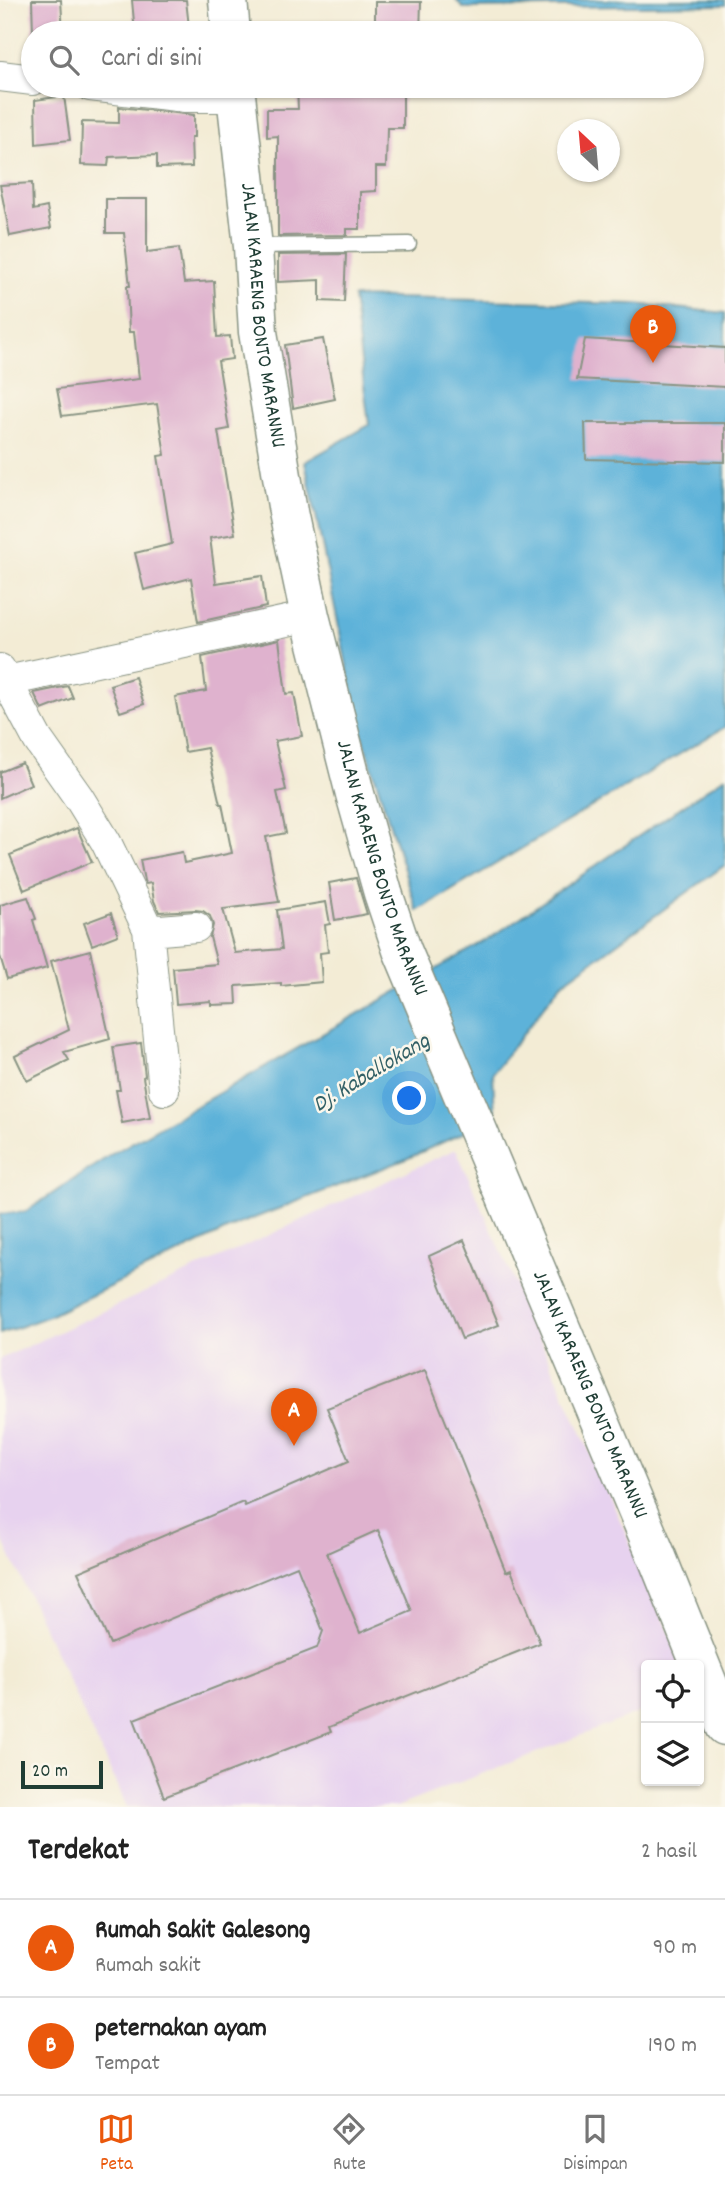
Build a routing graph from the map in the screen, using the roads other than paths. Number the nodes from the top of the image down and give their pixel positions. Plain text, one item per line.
1 (228, 0) edge
2 (230, 21) edge
3 (0, 76) edge
4 (21, 79) edge
5 (236, 98) edge
6 (409, 244) dead end
7 (253, 247) junction
8 (310, 616) junction
9 (3, 675) edge
10 (196, 927) dead end
11 (148, 929) junction
12 (164, 1090) dead end
13 (725, 1726) edge

1 - 2 main road
3 - 4 street
5 - 7 main road, JALAN KARAENG BONTO MARANNU
6 - 7 lane
7 - 8 main road, JALAN KARAENG BONTO MARANNU
8 - 9 street
8 - 13 main road, JALAN KARAENG BONTO MARANNU
9 - 11 street
10 - 11 street
11 - 12 street

